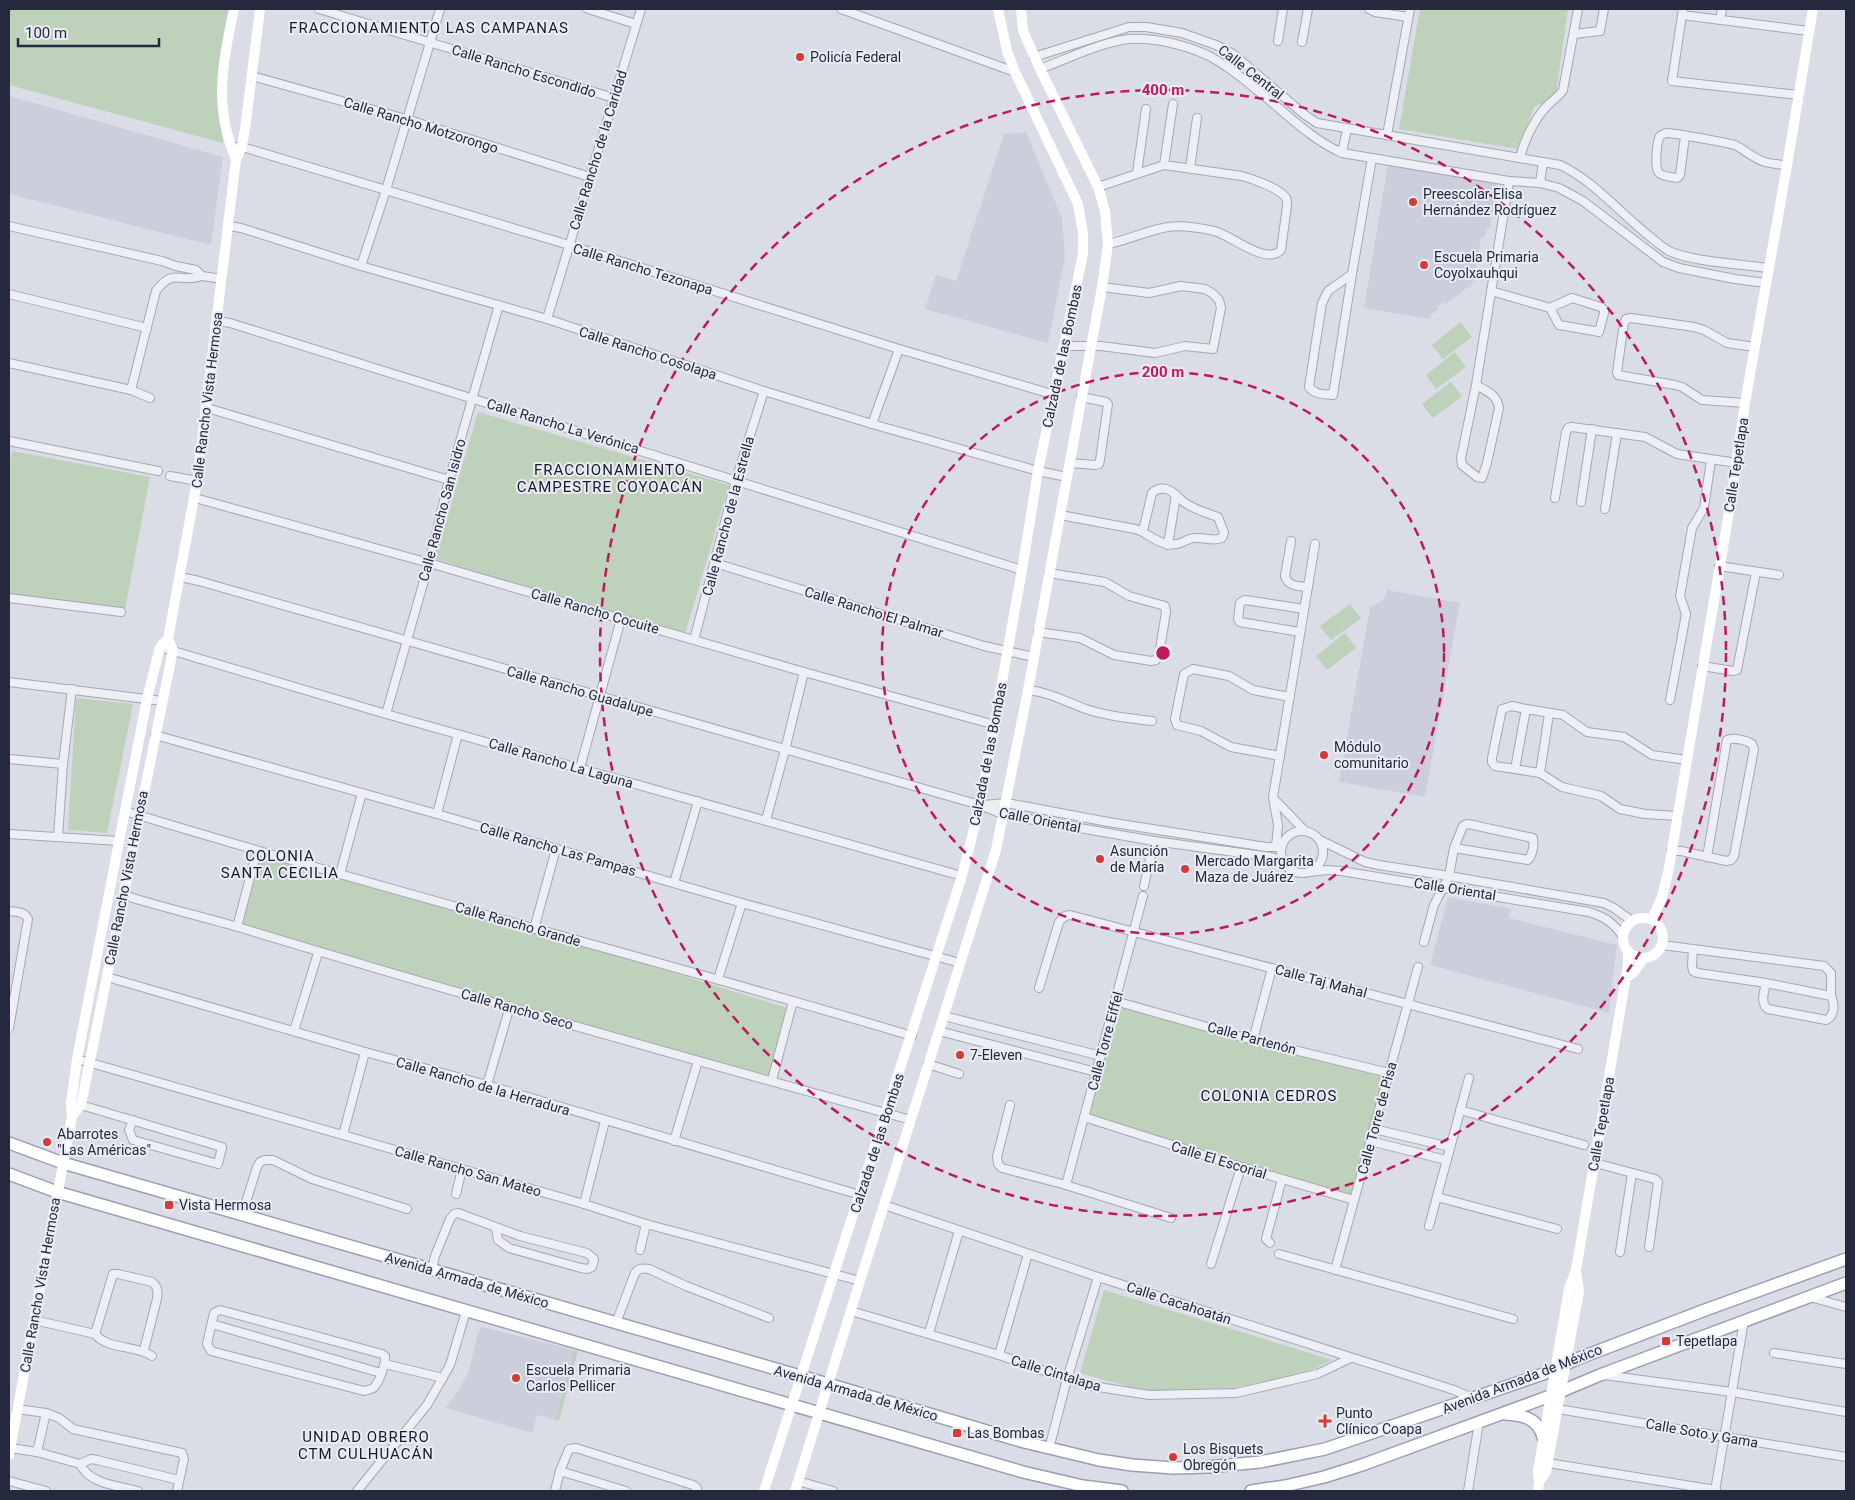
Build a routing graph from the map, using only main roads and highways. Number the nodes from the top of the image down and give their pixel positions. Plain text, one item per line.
1 (9, 1143) edge
2 (9, 1174) edge
3 (1846, 1259) edge
4 (1846, 1283) edge
5 (1501, 1414) junction
6 (1543, 1436) road end
7 (1122, 1491) edge
8 (1251, 1491) edge

1 - 3 main road, Avenida Armada de México
2 - 7 main road
4 - 5 main road, Avenida Armada de México
5 - 6 main road
5 - 8 main road, Avenida Armada de México

